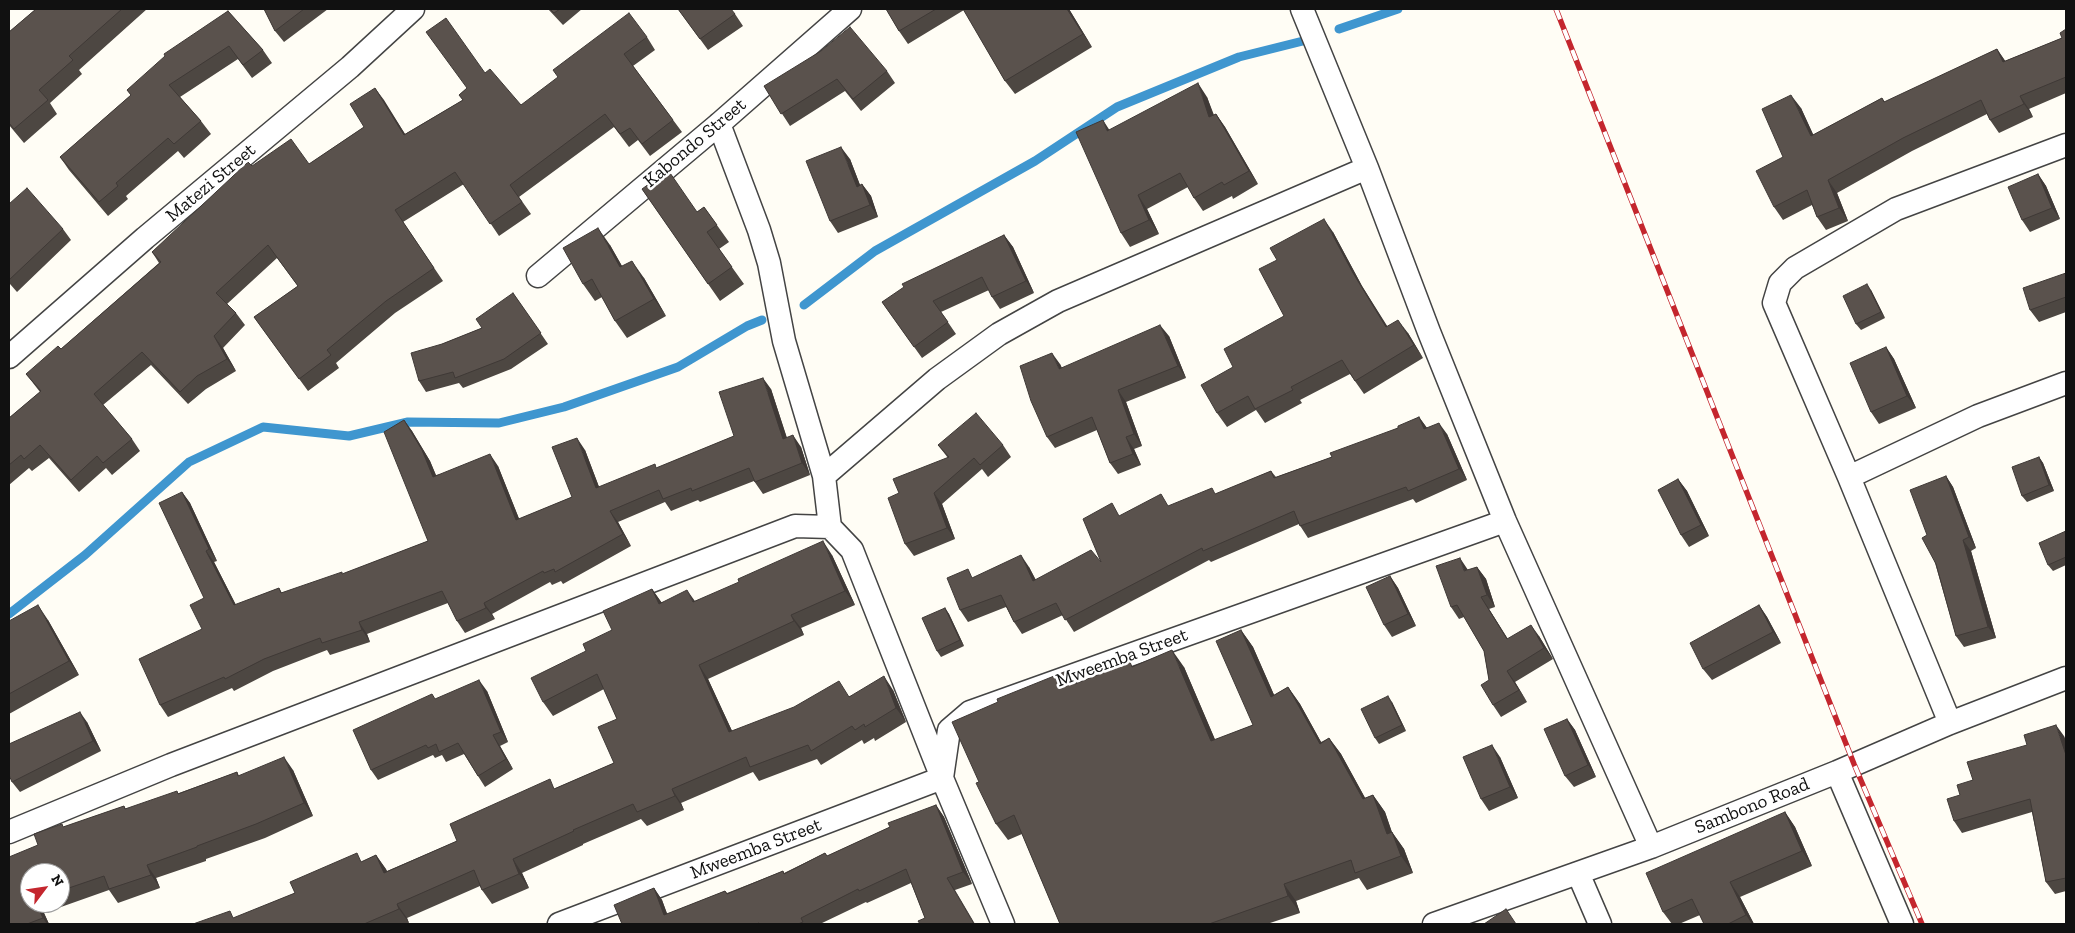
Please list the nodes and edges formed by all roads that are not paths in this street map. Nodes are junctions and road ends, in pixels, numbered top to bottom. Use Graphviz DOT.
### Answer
graph roads {
  1 [pos="413,9"];
  2 [pos="850,9"];
  3 [pos="1302,9"];
  4 [pos="719,124"];
  5 [pos="2066,145"];
  6 [pos="1366,168"];
  7 [pos="538,276"];
  8 [pos="9,357"];
  9 [pos="2066,383"];
  10 [pos="824,476"];
  11 [pos="1849,477"];
  12 [pos="1504,521"];
  13 [pos="830,528"];
  14 [pos="2066,678"];
  15 [pos="1950,723"];
  16 [pos="1836,772"];
  17 [pos="942,778"];
  18 [pos="9,832"];
  19 [pos="1651,847"];
  20 [pos="1578,873"];
  21 [pos="558,924"];
  22 [pos="1003,924"];
  23 [pos="1434,924"];
  24 [pos="1600,924"];
  25 [pos="1902,924"];
  1 -- 8 [label="street, Matezi Street"];
  2 -- 4 [label="street, Kabondo Street"];
  3 -- 6 [label="street"];
  4 -- 7 [label="street, Kabondo Street"];
  4 -- 10 [label="street"];
  5 -- 11 [label="street"];
  6 -- 10 [label="street"];
  6 -- 12 [label="street"];
  9 -- 11 [label="street"];
  10 -- 13 [label="street"];
  11 -- 15 [label="street"];
  12 -- 17 [label="street, Mweemba Street"];
  12 -- 19 [label="street"];
  13 -- 17 [label="street"];
  13 -- 18 [label="street"];
  14 -- 15 [label="street, Sambono Road"];
  15 -- 16 [label="street, Sambono Road"];
  16 -- 19 [label="street, Sambono Road"];
  16 -- 25 [label="street"];
  17 -- 21 [label="street, Mweemba Street"];
  17 -- 22 [label="street"];
  19 -- 20 [label="street, Sambono Road"];
  20 -- 23 [label="street, Sambono Road"];
  20 -- 24 [label="street"];
}
